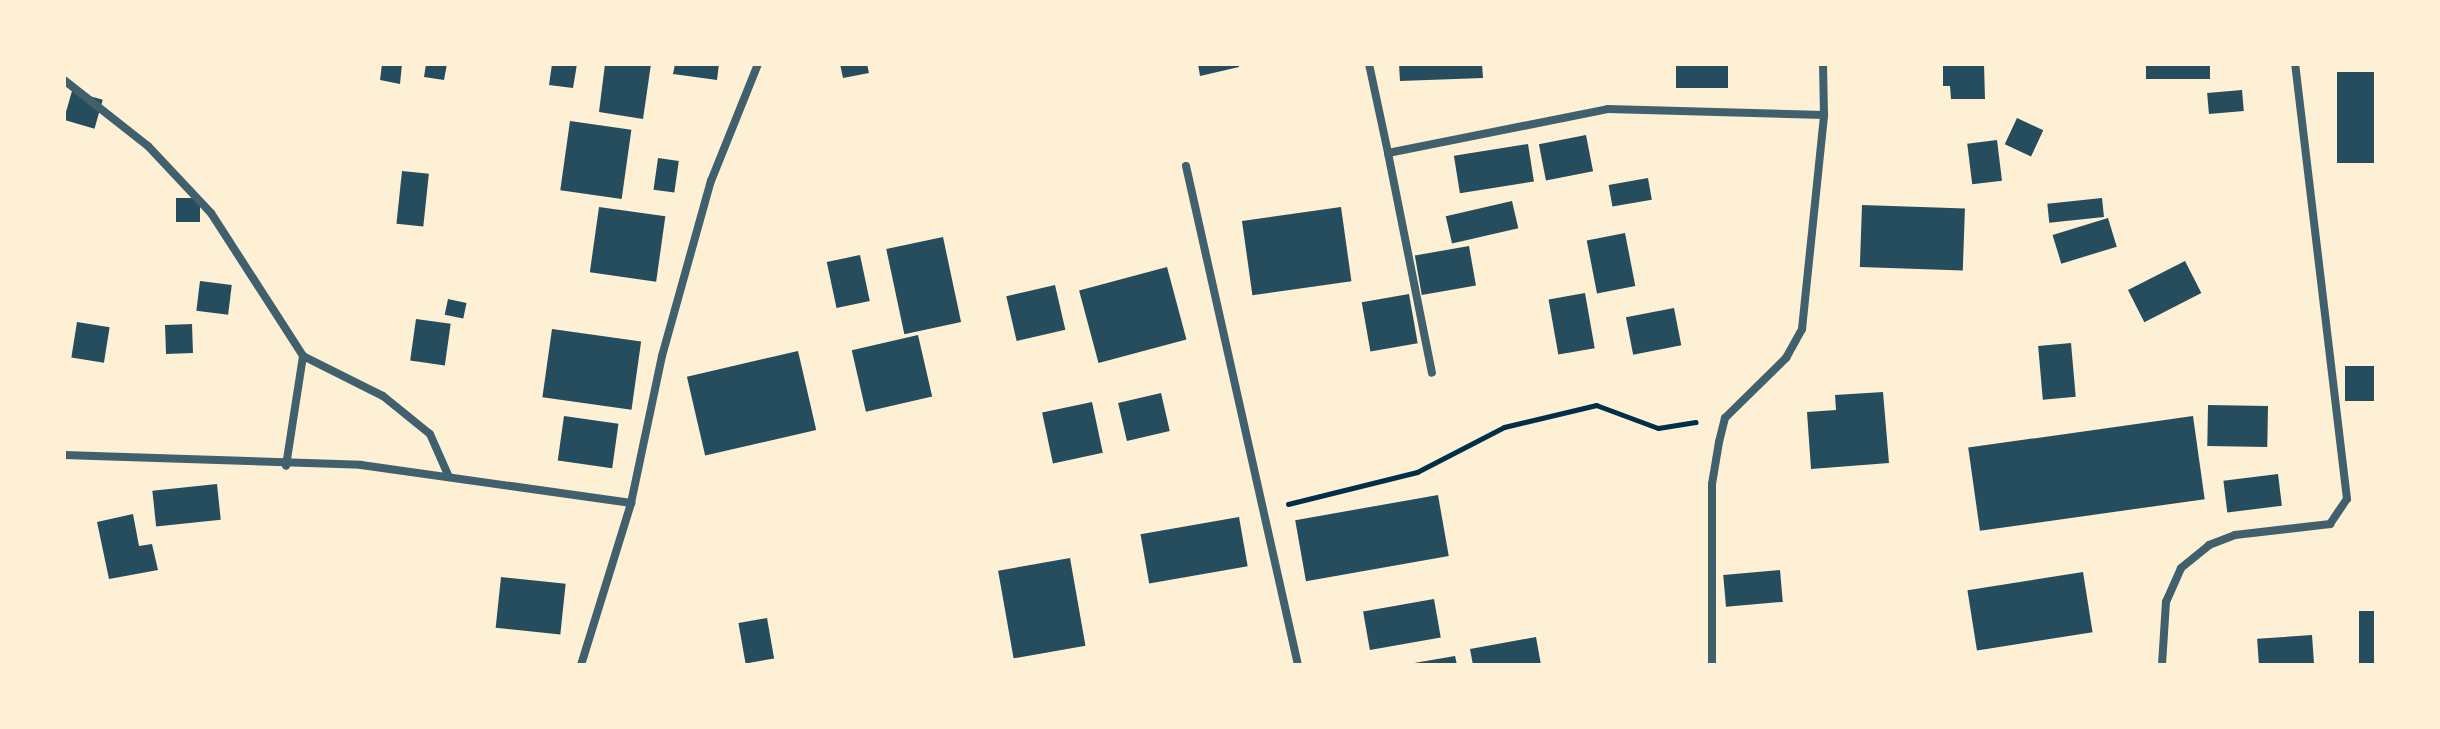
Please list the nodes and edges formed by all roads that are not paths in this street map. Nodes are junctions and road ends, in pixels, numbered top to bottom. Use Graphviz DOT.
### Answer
graph roads {
  1 [pos="758,64"];
  2 [pos="1369,64"];
  3 [pos="1823,64"];
  4 [pos="2295,64"];
  5 [pos="64,80"];
  6 [pos="1824,115"];
  7 [pos="1388,153"];
  8 [pos="1186,166"];
  9 [pos="303,356"];
  10 [pos="1432,373"];
  11 [pos="64,455"];
  12 [pos="286,466"];
  13 [pos="449,477"];
  14 [pos="631,503"];
  15 [pos="581,665"];
  16 [pos="1298,665"];
  17 [pos="1712,665"];
  18 [pos="2162,665"];
  1 -- 14 [label="street"];
  2 -- 7 [label="street"];
  3 -- 6 [label="street"];
  4 -- 18 [label="street"];
  5 -- 9 [label="street"];
  6 -- 7 [label="street"];
  6 -- 17 [label="street"];
  7 -- 10 [label="street"];
  8 -- 16 [label="street"];
  9 -- 12 [label="street"];
  9 -- 13 [label="street"];
  11 -- 12 [label="street"];
  12 -- 13 [label="street"];
  13 -- 14 [label="street"];
  14 -- 15 [label="street"];
}
